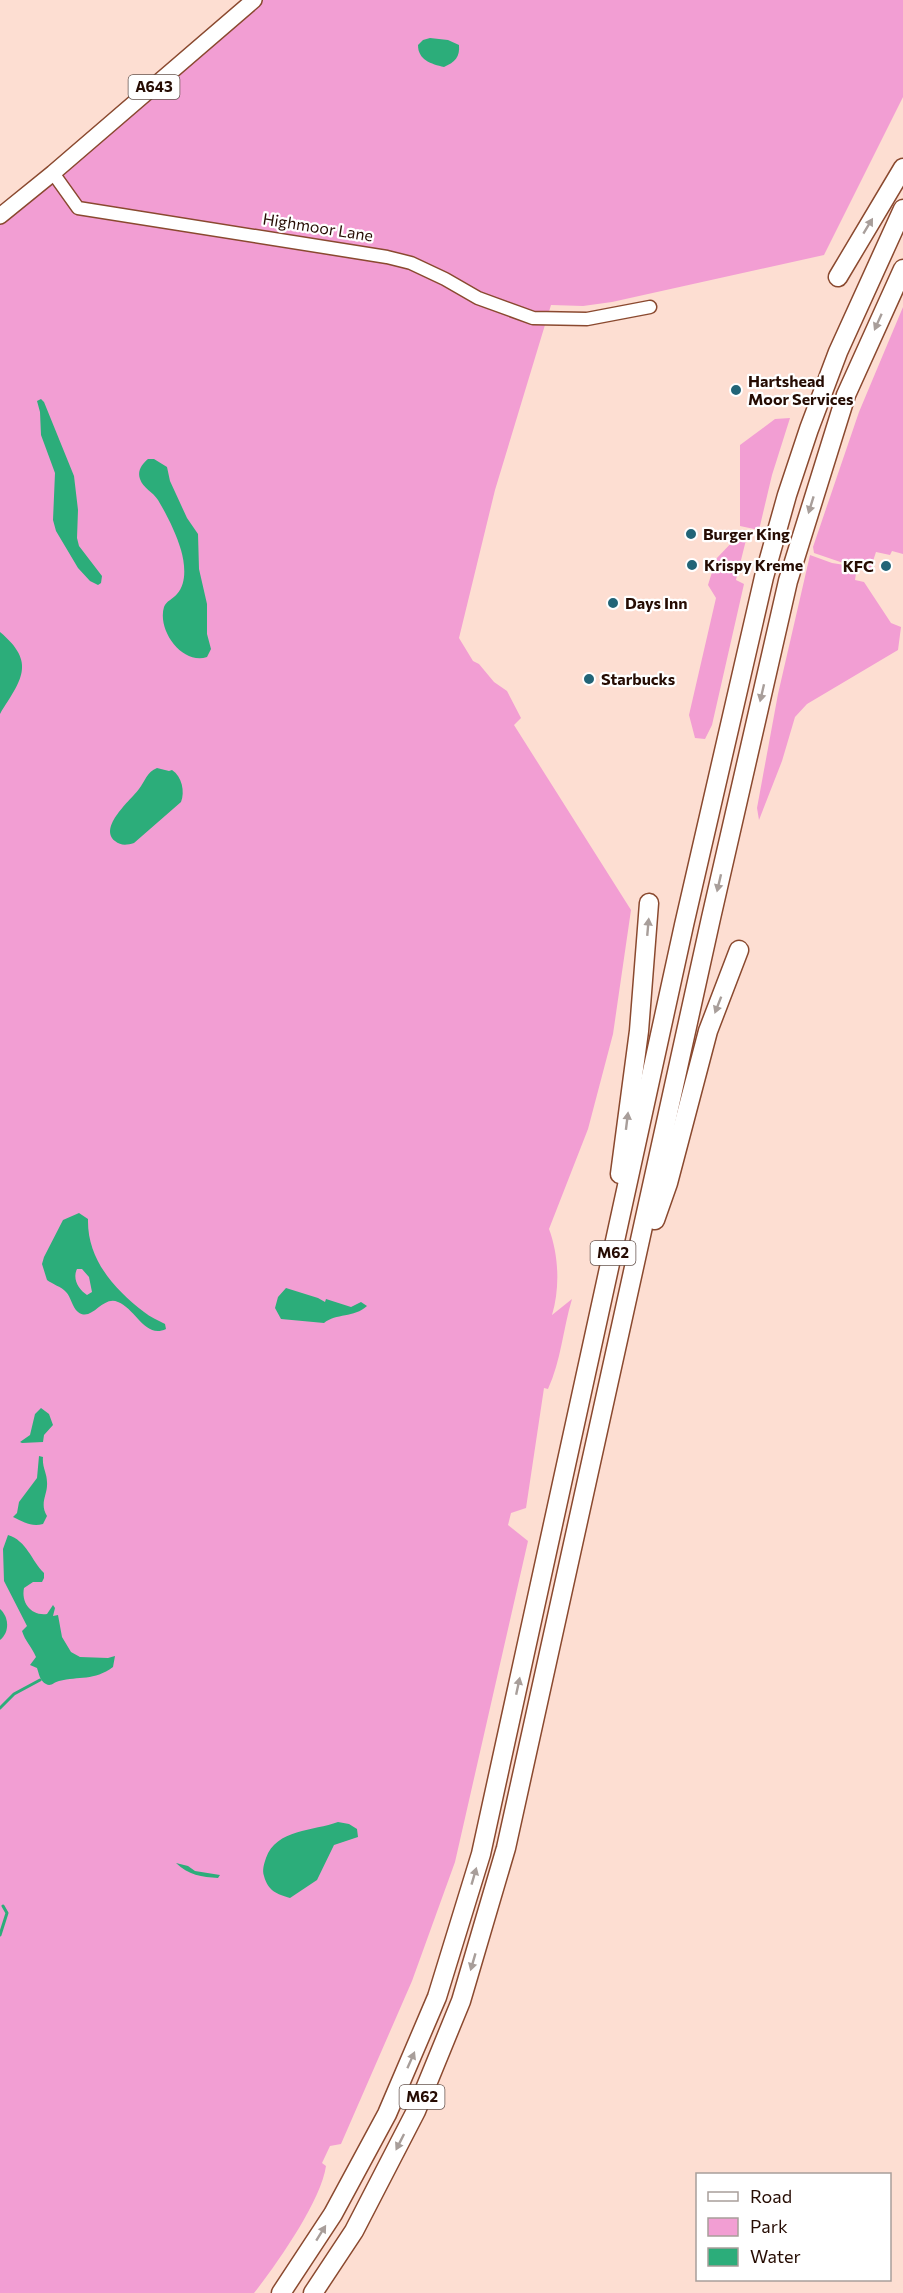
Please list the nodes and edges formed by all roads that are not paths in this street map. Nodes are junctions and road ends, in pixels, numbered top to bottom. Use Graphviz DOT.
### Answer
graph roads {
  1 [pos="254,0"];
  2 [pos="903,168"];
  3 [pos="53,173"];
  4 [pos="903,209"];
  5 [pos="0,216"];
  6 [pos="903,269"];
  7 [pos="838,277"];
  8 [pos="650,307"];
  9 [pos="649,903"];
  10 [pos="740,950"];
  11 [pos="607,1283"];
  12 [pos="628,1300"];
  13 [pos="281,2293"];
  14 [pos="313,2293"];
  1 -- 3 [label="main road, A643"];
  7 -- 2 [label="highway, one-way"];
  3 -- 5 [label="main road, A643"];
  3 -- 8 [label="street, Highmoor Lane"];
  4 -- 11 [label="highway, M62"];
  6 -- 12 [label="highway, M62, one-way"];
  11 -- 9 [label="highway, one-way"];
  10 -- 12 [label="highway, one-way"];
  13 -- 11 [label="highway, M62, one-way"];
  12 -- 14 [label="highway, M62, one-way"];
}
